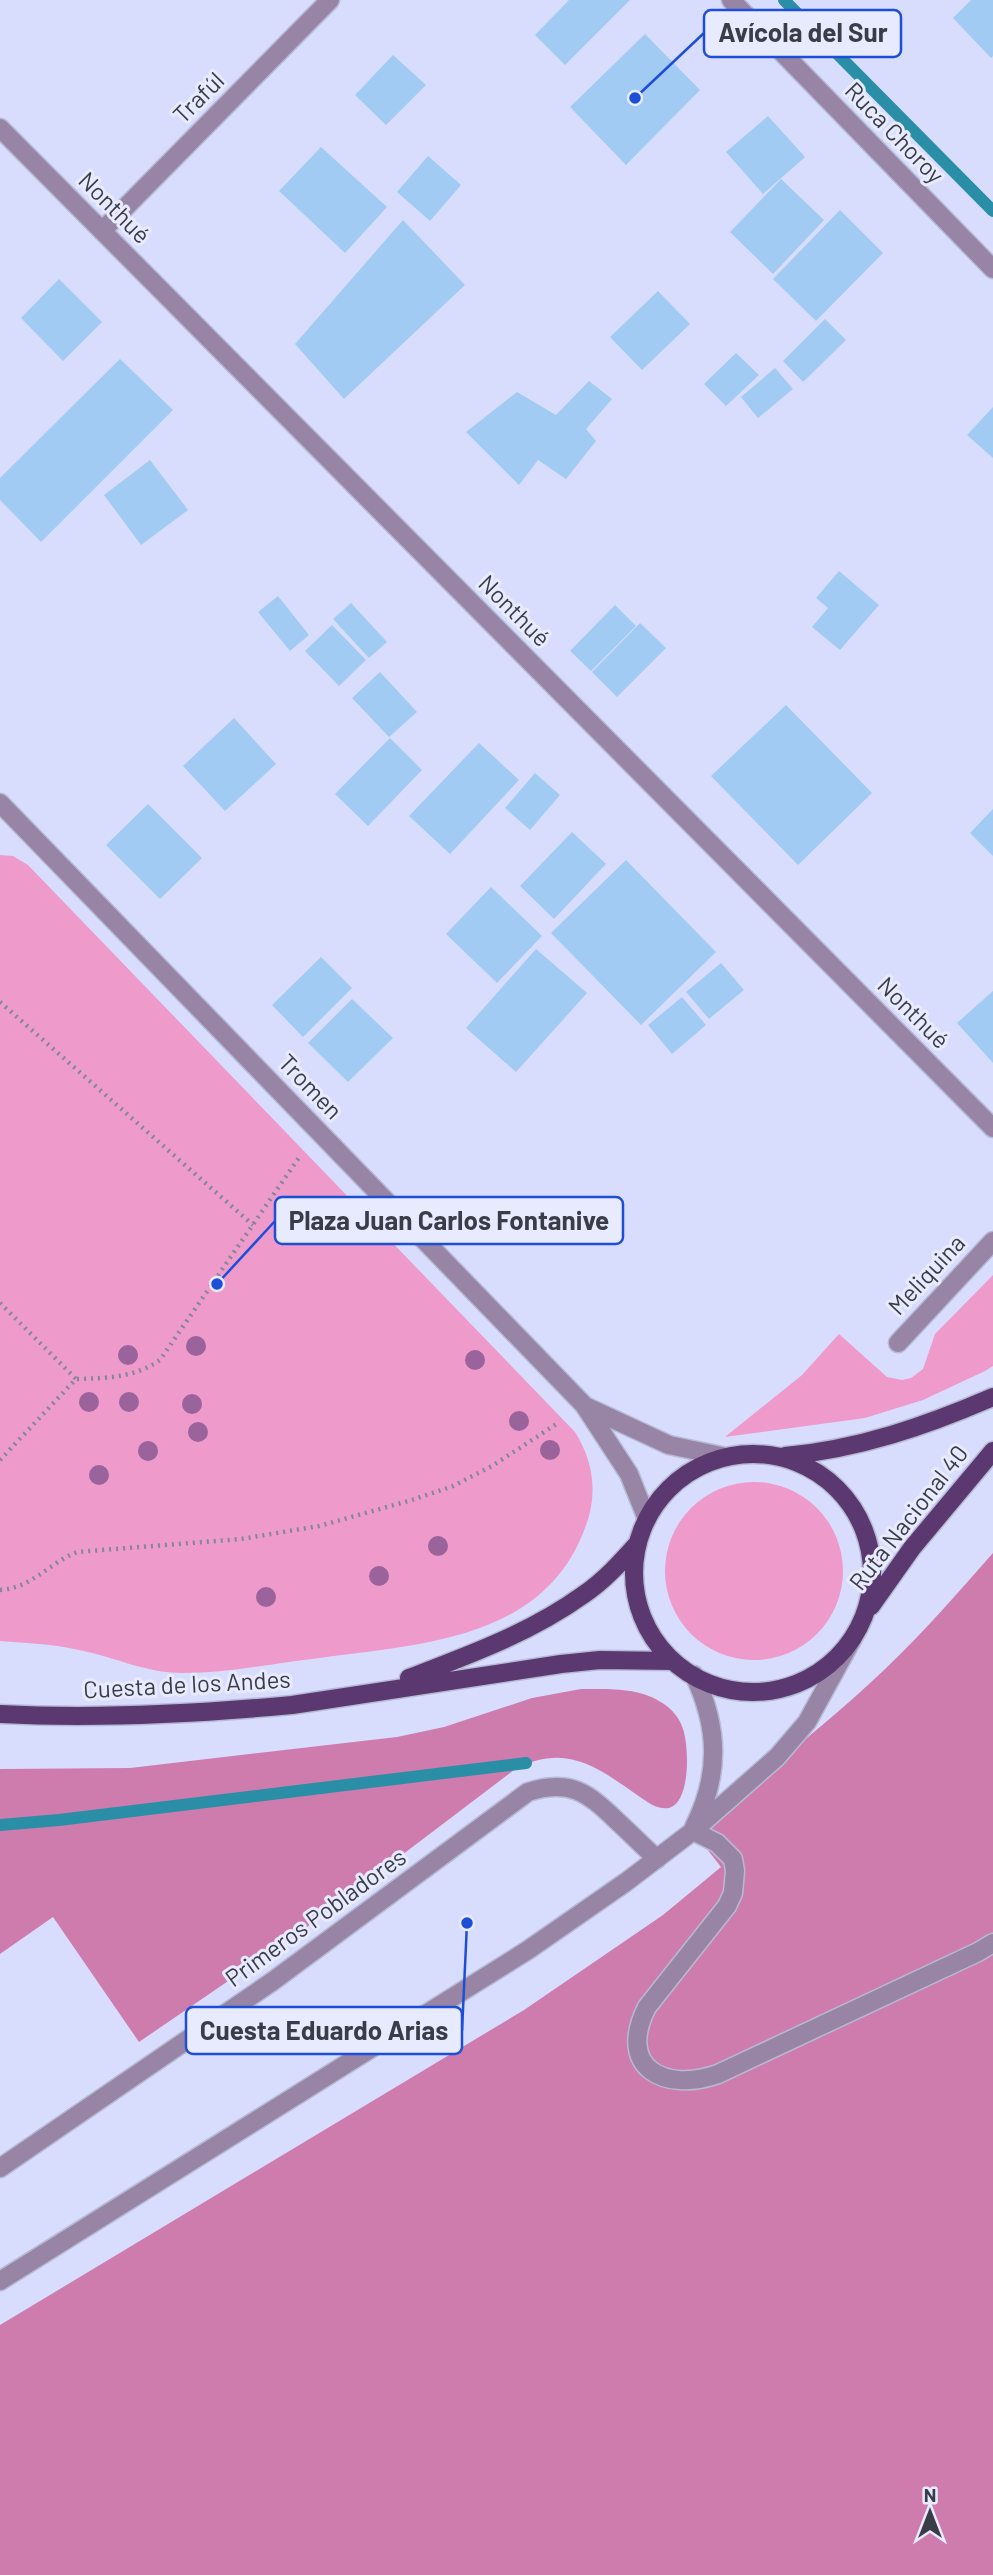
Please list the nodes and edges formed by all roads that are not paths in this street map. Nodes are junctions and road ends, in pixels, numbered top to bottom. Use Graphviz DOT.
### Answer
graph roads {
  1 [pos="330,0"];
  2 [pos="731,0"];
  3 [pos="0,128"];
  4 [pos="102,231"];
  5 [pos="993,270"];
  6 [pos="2,809"];
  7 [pos="993,1128"];
  8 [pos="993,1241"];
  9 [pos="898,1343"];
  10 [pos="993,1397"];
  11 [pos="584,1405"];
  12 [pos="993,1451"];
  13 [pos="778,1456"];
  14 [pos="726,1457"];
  15 [pos="647,1519"];
  16 [pos="638,1544"];
  17 [pos="865,1615"];
  18 [pos="853,1638"];
  19 [pos="673,1661"];
  20 [pos="694,1675"];
  21 [pos="376,1691"];
  22 [pos="0,1713"];
  23 [pos="693,1830"];
  24 [pos="657,1859"];
  25 [pos="993,1943"];
  26 [pos="0,2168"];
  27 [pos="0,2281"];
  1 -- 4 [label="street, Trafúl"];
  2 -- 5 [label="street, Ruca Choroy"];
  3 -- 4 [label="street, Nonthué"];
  4 -- 7 [label="street, Nonthué"];
  6 -- 11 [label="street, Tromen"];
  8 -- 9 [label="street, Meliquina"];
  10 -- 13 [label="main road, Ruta Nacional 40"];
  11 -- 14 [label="street, Tromen"];
  11 -- 15 [label="street, Tromen"];
  12 -- 17 [label="main road, Ruta Nacional 40"];
  13 -- 14 [label="main road"];
  13 -- 17 [label="main road"];
  14 -- 15 [label="main road"];
  15 -- 16 [label="main road"];
  16 -- 19 [label="main road"];
  16 -- 21 [label="main road, Cuesta de los Andes"];
  17 -- 18 [label="main road"];
  18 -- 20 [label="main road"];
  18 -- 23 [label="street"];
  19 -- 20 [label="main road"];
  19 -- 21 [label="main road, Cuesta de los Andes"];
  20 -- 23 [label="street"];
  21 -- 22 [label="main road, Cuesta de los Andes"];
  23 -- 24 [label="street"];
  23 -- 25 [label="street"];
  24 -- 26 [label="street, Primeros Pobladores"];
  24 -- 27 [label="street"];
}
